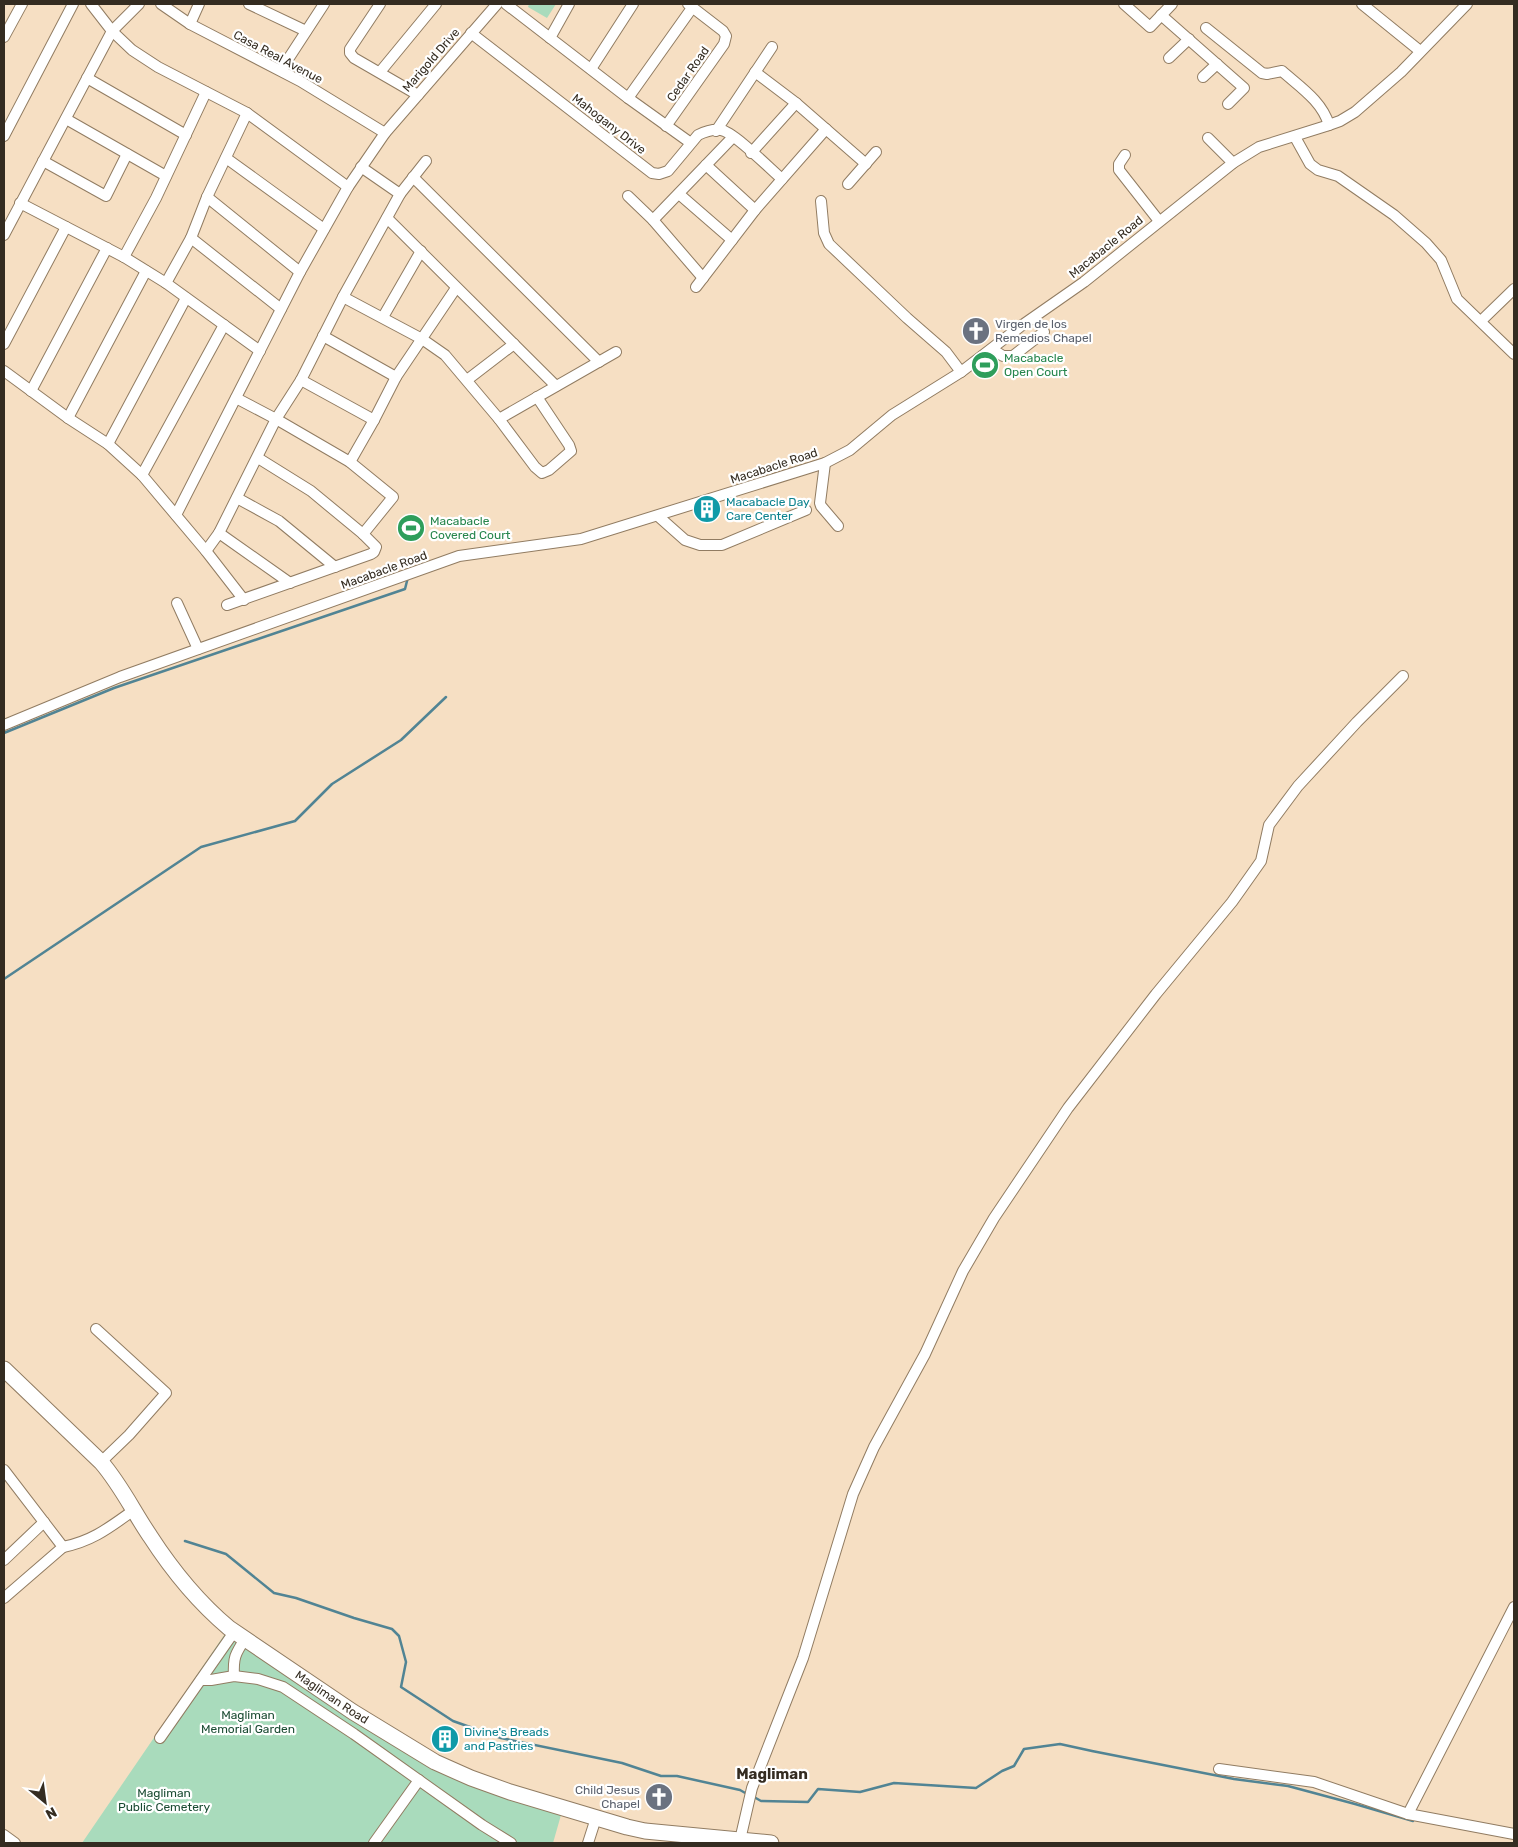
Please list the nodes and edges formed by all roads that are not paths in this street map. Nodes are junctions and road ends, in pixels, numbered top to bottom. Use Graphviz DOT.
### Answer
graph roads {
  1 [pos="22,4"];
  2 [pos="73,4"];
  3 [pos="91,4"];
  4 [pos="139,4"];
  5 [pos="160,4"];
  6 [pos="199,4"];
  7 [pos="249,4"];
  8 [pos="324,4"];
  9 [pos="380,4"];
  10 [pos="436,4"];
  11 [pos="497,4"];
  12 [pos="506,4"];
  13 [pos="569,4"];
  14 [pos="633,4"];
  15 [pos="1124,4"];
  16 [pos="1172,4"];
  17 [pos="1362,4"];
  18 [pos="1467,4"];
  19 [pos="690,6"];
  20 [pos="1162,14"];
  21 [pos="190,24"];
  22 [pos="1206,28"];
  23 [pos="112,31"];
  24 [pos="306,31"];
  25 [pos="471,33"];
  26 [pos="4,37"];
  27 [pos="550,38"];
  28 [pos="1190,40"];
  29 [pos="772,47"];
  30 [pos="1420,51"];
  31 [pos="1169,58"];
  32 [pos="1217,64"];
  33 [pos="591,69"];
  34 [pos="281,70"];
  35 [pos="380,72"];
  36 [pos="755,72"];
  37 [pos="1203,77"];
  38 [pos="87,78"];
  39 [pos="206,92"];
  40 [pos="418,95"];
  41 [pos="628,98"];
  42 [pos="796,103"];
  43 [pos="1228,104"];
  44 [pos="247,113"];
  45 [pos="66,119"];
  46 [pos="1329,125"];
  47 [pos="666,126"];
  48 [pos="716,130"];
  49 [pos="826,130"];
  50 [pos="385,133"];
  51 [pos="186,135"];
  52 [pos="4,136"];
  53 [pos="733,137"];
  54 [pos="1295,137"];
  55 [pos="1208,138"];
  56 [pos="688,141"];
  57 [pos="876,152"];
  58 [pos="751,153"];
  59 [pos="127,154"];
  60 [pos="1125,156"];
  61 [pos="226,158"];
  62 [pos="43,161"];
  63 [pos="426,161"];
  64 [pos="1233,163"];
  65 [pos="866,164"];
  66 [pos="706,165"];
  67 [pos="361,167"];
  68 [pos="166,176"];
  69 [pos="413,177"];
  70 [pos="782,180"];
  71 [pos="848,184"];
  72 [pos="348,187"];
  73 [pos="400,194"];
  74 [pos="679,194"];
  75 [pos="628,196"];
  76 [pos="207,197"];
  77 [pos="821,200"];
  78 [pos="20,203"];
  79 [pos="755,210"];
  80 [pos="387,218"];
  81 [pos="653,220"];
  82 [pos="1159,221"];
  83 [pos="66,226"];
  84 [pos="324,229"];
  85 [pos="4,235"];
  86 [pos="191,238"];
  87 [pos="732,240"];
  88 [pos="107,248"];
  89 [pos="421,251"];
  90 [pos="124,257"];
  91 [pos="146,271"];
  92 [pos="300,272"];
  93 [pos="703,278"];
  94 [pos="166,283"];
  95 [pos="696,287"];
  96 [pos="456,288"];
  97 [pos="1514,289"];
  98 [pos="343,297"];
  99 [pos="186,298"];
  100 [pos="281,309"];
  101 [pos="383,316"];
  102 [pos="1481,321"];
  103 [pos="224,325"];
  104 [pos="1044,332"];
  105 [pos="323,336"];
  106 [pos="422,339"];
  107 [pos="4,344"];
  108 [pos="514,344"];
  109 [pos="992,349"];
  110 [pos="260,351"];
  111 [pos="616,352"];
  112 [pos="1514,354"];
  113 [pos="598,362"];
  114 [pos="4,370"];
  115 [pos="961,372"];
  116 [pos="396,377"];
  117 [pos="301,380"];
  118 [pos="467,380"];
  119 [pos="556,386"];
  120 [pos="31,391"];
  121 [pos="538,397"];
  122 [pos="236,398"];
  123 [pos="68,418"];
  124 [pos="276,419"];
  125 [pos="499,419"];
  126 [pos="374,420"];
  127 [pos="108,444"];
  128 [pos="258,458"];
  129 [pos="350,462"];
  130 [pos="825,463"];
  131 [pos="142,475"];
  132 [pos="237,498"];
  133 [pos="806,510"];
  134 [pos="176,515"];
  135 [pos="658,516"];
  136 [pos="838,526"];
  137 [pos="219,533"];
  138 [pos="363,534"];
  139 [pos="206,551"];
  140 [pos="335,567"];
  141 [pos="290,583"];
  142 [pos="244,600"];
  143 [pos="177,603"];
  144 [pos="227,605"];
  145 [pos="198,649"];
  146 [pos="1403,676"];
  147 [pos="4,725"];
  148 [pos="96,1329"];
  149 [pos="5,1372"];
  150 [pos="101,1462"];
  151 [pos="4,1471"];
  152 [pos="134,1510"];
  153 [pos="44,1522"];
  154 [pos="64,1547"];
  155 [pos="4,1560"];
  156 [pos="4,1598"];
  157 [pos="1514,1607"];
  158 [pos="240,1635"];
  159 [pos="234,1676"];
  160 [pos="201,1680"];
  161 [pos="160,1738"];
  162 [pos="1219,1769"];
  163 [pos="419,1780"];
  164 [pos="1408,1814"];
  165 [pos="596,1818"];
  166 [pos="1513,1831"];
  167 [pos="4,1835"];
  168 [pos="736,1841"];
  169 [pos="15,1843"];
  170 [pos="374,1843"];
  171 [pos="511,1843"];
  172 [pos="588,1843"];
  173 [pos="771,1843"];
  1 -- 26 [label="street"];
  2 -- 52 [label="street"];
  3 -- 23 [label="street"];
  4 -- 23 [label="street"];
  5 -- 21 [label="street, Casa Real Avenue"];
  6 -- 21 [label="street"];
  7 -- 24 [label="street"];
  8 -- 24 [label="street"];
  9 -- 35 [label="street"];
  10 -- 35 [label="street"];
  11 -- 25 [label="street, Marigold Drive"];
  12 -- 27 [label="street"];
  13 -- 27 [label="street"];
  14 -- 33 [label="street"];
  15 -- 20 [label="street"];
  16 -- 20 [label="street"];
  17 -- 30 [label="street"];
  18 -- 30 [label="street, Macabacle Road"];
  19 -- 41 [label="street"];
  19 -- 47 [label="street, Cedar Road"];
  20 -- 28 [label="street"];
  21 -- 34 [label="street, Casa Real Avenue"];
  22 -- 46 [label="street"];
  23 -- 38 [label="street"];
  23 -- 39 [label="street"];
  24 -- 34 [label="street"];
  25 -- 40 [label="street, Marigold Drive"];
  25 -- 48 [label="street, Mahogany Drive"];
  27 -- 33 [label="street"];
  28 -- 31 [label="street"];
  28 -- 32 [label="street"];
  29 -- 36 [label="street"];
  30 -- 46 [label="street, Macabacle Road"];
  32 -- 37 [label="street"];
  32 -- 43 [label="street"];
  33 -- 41 [label="street"];
  34 -- 50 [label="street, Casa Real Avenue"];
  35 -- 40 [label="street"];
  36 -- 42 [label="street"];
  36 -- 48 [label="street"];
  38 -- 45 [label="street"];
  38 -- 51 [label="street"];
  39 -- 44 [label="street"];
  39 -- 51 [label="street"];
  40 -- 50 [label="street, Marigold Drive"];
  41 -- 47 [label="street"];
  42 -- 49 [label="street"];
  42 -- 58 [label="street"];
  44 -- 61 [label="street"];
  44 -- 72 [label="street"];
  45 -- 59 [label="street"];
  45 -- 62 [label="street"];
  46 -- 54 [label="street, Macabacle Road"];
  47 -- 56 [label="street"];
  48 -- 53 [label="street"];
  49 -- 65 [label="street"];
  49 -- 70 [label="street"];
  50 -- 67 [label="street, Marigold Drive"];
  51 -- 68 [label="street"];
  53 -- 58 [label="street"];
  53 -- 66 [label="street"];
  54 -- 64 [label="street, Macabacle Road"];
  54 -- 102 [label="street"];
  55 -- 64 [label="street"];
  57 -- 65 [label="street"];
  58 -- 70 [label="street"];
  59 -- 62 [label="street"];
  59 -- 68 [label="street"];
  60 -- 82 [label="street"];
  61 -- 76 [label="street"];
  61 -- 84 [label="street"];
  62 -- 78 [label="street"];
  63 -- 69 [label="street"];
  64 -- 82 [label="street, Macabacle Road"];
  65 -- 71 [label="street"];
  66 -- 74 [label="street"];
  66 -- 79 [label="street"];
  67 -- 72 [label="street, Marigold Drive"];
  67 -- 73 [label="street"];
  68 -- 90 [label="street"];
  69 -- 73 [label="street"];
  69 -- 113 [label="street"];
  70 -- 79 [label="street"];
  72 -- 84 [label="street, Marigold Drive"];
  73 -- 80 [label="street"];
  74 -- 81 [label="street"];
  74 -- 87 [label="street"];
  75 -- 81 [label="street"];
  76 -- 86 [label="street"];
  76 -- 92 [label="street"];
  77 -- 115 [label="street"];
  78 -- 83 [label="street"];
  78 -- 85 [label="street"];
  79 -- 87 [label="street"];
  80 -- 89 [label="street"];
  80 -- 98 [label="street"];
  81 -- 93 [label="street"];
  82 -- 109 [label="street, Macabacle Road"];
  83 -- 88 [label="street"];
  83 -- 107 [label="street"];
  84 -- 92 [label="street, Marigold Drive"];
  86 -- 94 [label="street"];
  86 -- 100 [label="street"];
  87 -- 93 [label="street"];
  88 -- 90 [label="street"];
  88 -- 120 [label="street"];
  89 -- 96 [label="street"];
  89 -- 101 [label="street"];
  90 -- 91 [label="street"];
  91 -- 94 [label="street"];
  91 -- 123 [label="street"];
  92 -- 100 [label="street, Marigold Drive"];
  93 -- 95 [label="street"];
  94 -- 99 [label="street"];
  96 -- 106 [label="street"];
  96 -- 108 [label="street"];
  97 -- 102 [label="street"];
  98 -- 101 [label="street"];
  98 -- 105 [label="street"];
  99 -- 103 [label="street"];
  99 -- 127 [label="street"];
  100 -- 110 [label="street, Marigold Drive"];
  101 -- 106 [label="street"];
  102 -- 112 [label="street"];
  103 -- 110 [label="street"];
  103 -- 131 [label="street"];
  104 -- 109 [label="street"];
  105 -- 116 [label="street"];
  105 -- 117 [label="street"];
  106 -- 116 [label="street"];
  106 -- 118 [label="street"];
  108 -- 118 [label="street"];
  108 -- 119 [label="street"];
  109 -- 115 [label="street, Macabacle Road"];
  110 -- 122 [label="street, Marigold Drive"];
  111 -- 113 [label="street"];
  113 -- 119 [label="street"];
  114 -- 120 [label="street"];
  115 -- 130 [label="street, Macabacle Road"];
  116 -- 126 [label="street"];
  117 -- 124 [label="street"];
  117 -- 126 [label="street"];
  118 -- 125 [label="street"];
  119 -- 121 [label="street"];
  120 -- 123 [label="street"];
  121 -- 125 [label="street"];
  121 -- 125 [label="street"];
  122 -- 124 [label="street"];
  122 -- 134 [label="street, Marigold Drive"];
  123 -- 127 [label="street"];
  124 -- 128 [label="street"];
  124 -- 129 [label="street"];
  126 -- 129 [label="street"];
  127 -- 131 [label="street"];
  128 -- 132 [label="street"];
  128 -- 138 [label="street"];
  129 -- 138 [label="street"];
  130 -- 135 [label="street, Macabacle Road"];
  130 -- 136 [label="street"];
  131 -- 134 [label="street"];
  132 -- 137 [label="street"];
  132 -- 140 [label="street"];
  133 -- 135 [label="street"];
  134 -- 139 [label="street"];
  135 -- 145 [label="street, Macabacle Road"];
  137 -- 139 [label="street"];
  137 -- 141 [label="street"];
  138 -- 140 [label="street"];
  139 -- 142 [label="street"];
  140 -- 141 [label="street"];
  141 -- 142 [label="street"];
  142 -- 144 [label="street"];
  143 -- 145 [label="street"];
  145 -- 147 [label="street, Macabacle Road"];
  146 -- 168 [label="street"];
  148 -- 150 [label="street"];
  149 -- 150 [label="street, Magliman Road"];
  150 -- 152 [label="street, Magliman Road"];
  151 -- 153 [label="street"];
  152 -- 154 [label="street"];
  152 -- 158 [label="street, Magliman Road"];
  153 -- 154 [label="street"];
  153 -- 155 [label="street"];
  154 -- 156 [label="street"];
  157 -- 164 [label="street"];
  158 -- 159 [label="street"];
  158 -- 160 [label="street"];
  158 -- 165 [label="street, Magliman Road"];
  159 -- 160 [label="street"];
  159 -- 163 [label="street"];
  160 -- 161 [label="street"];
  162 -- 164 [label="street"];
  163 -- 170 [label="street"];
  163 -- 171 [label="street"];
  164 -- 166 [label="street"];
  165 -- 168 [label="street, Magliman Road"];
  165 -- 172 [label="street"];
  167 -- 169 [label="street"];
  168 -- 173 [label="street, Magliman Road"];
}
